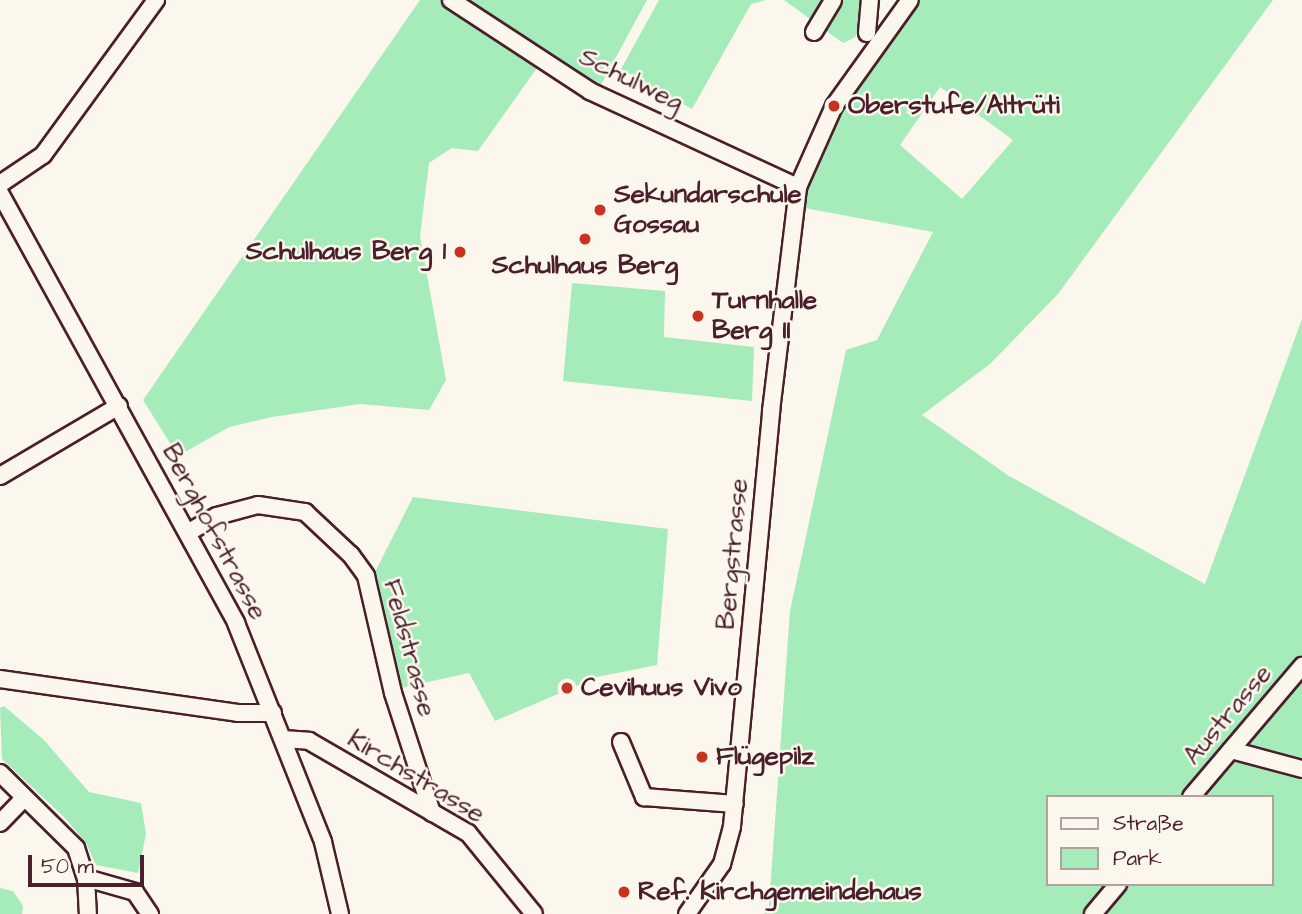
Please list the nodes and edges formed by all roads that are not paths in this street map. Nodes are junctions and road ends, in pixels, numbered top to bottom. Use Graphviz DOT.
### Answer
graph roads {
  1 [pos="156,0"];
  2 [pos="451,0"];
  3 [pos="833,0"];
  4 [pos="870,0"];
  5 [pos="910,0"];
  6 [pos="814,32"];
  7 [pos="867,33"];
  8 [pos="0,184"];
  9 [pos="798,187"];
  10 [pos="0,193"];
  11 [pos="119,406"];
  12 [pos="0,477"];
  13 [pos="189,532"];
  14 [pos="1302,666"];
  15 [pos="0,679"];
  16 [pos="273,713"];
  17 [pos="284,739"];
  18 [pos="621,742"];
  19 [pos="1231,750"];
  20 [pos="1302,769"];
  21 [pos="0,773"];
  22 [pos="1193,795"];
  23 [pos="24,799"];
  24 [pos="735,804"];
  25 [pos="432,813"];
  26 [pos="0,823"];
  27 [pos="86,878"];
  28 [pos="1116,886"];
  29 [pos="88,914"];
  30 [pos="150,914"];
  31 [pos="340,914"];
  32 [pos="534,914"];
  33 [pos="687,914"];
  34 [pos="1093,914"];
  1 -- 8 [label="street"];
  2 -- 9 [label="street, Schulweg"];
  3 -- 6 [label="street"];
  4 -- 7 [label="street"];
  5 -- 9 [label="street, Bergstrasse"];
  9 -- 24 [label="street, Bergstrasse"];
  10 -- 11 [label="street, Berghofstrasse"];
  11 -- 12 [label="street"];
  11 -- 13 [label="street, Berghofstrasse"];
  13 -- 16 [label="street, Berghofstrasse"];
  13 -- 25 [label="street, Feldstrasse"];
  14 -- 19 [label="street, Austrasse"];
  15 -- 16 [label="street"];
  16 -- 17 [label="street, Berghofstrasse"];
  17 -- 25 [label="street, Kirchstrasse"];
  17 -- 31 [label="street, Berghofstrasse"];
  18 -- 24 [label="street"];
  19 -- 20 [label="street"];
  19 -- 22 [label="street, Austrasse"];
  21 -- 23 [label="street"];
  23 -- 26 [label="street"];
  23 -- 27 [label="street"];
  24 -- 33 [label="street, Bergstrasse"];
  25 -- 32 [label="street, Kirchstrasse"];
  27 -- 29 [label="street"];
  27 -- 30 [label="street"];
  28 -- 34 [label="street"];
}
